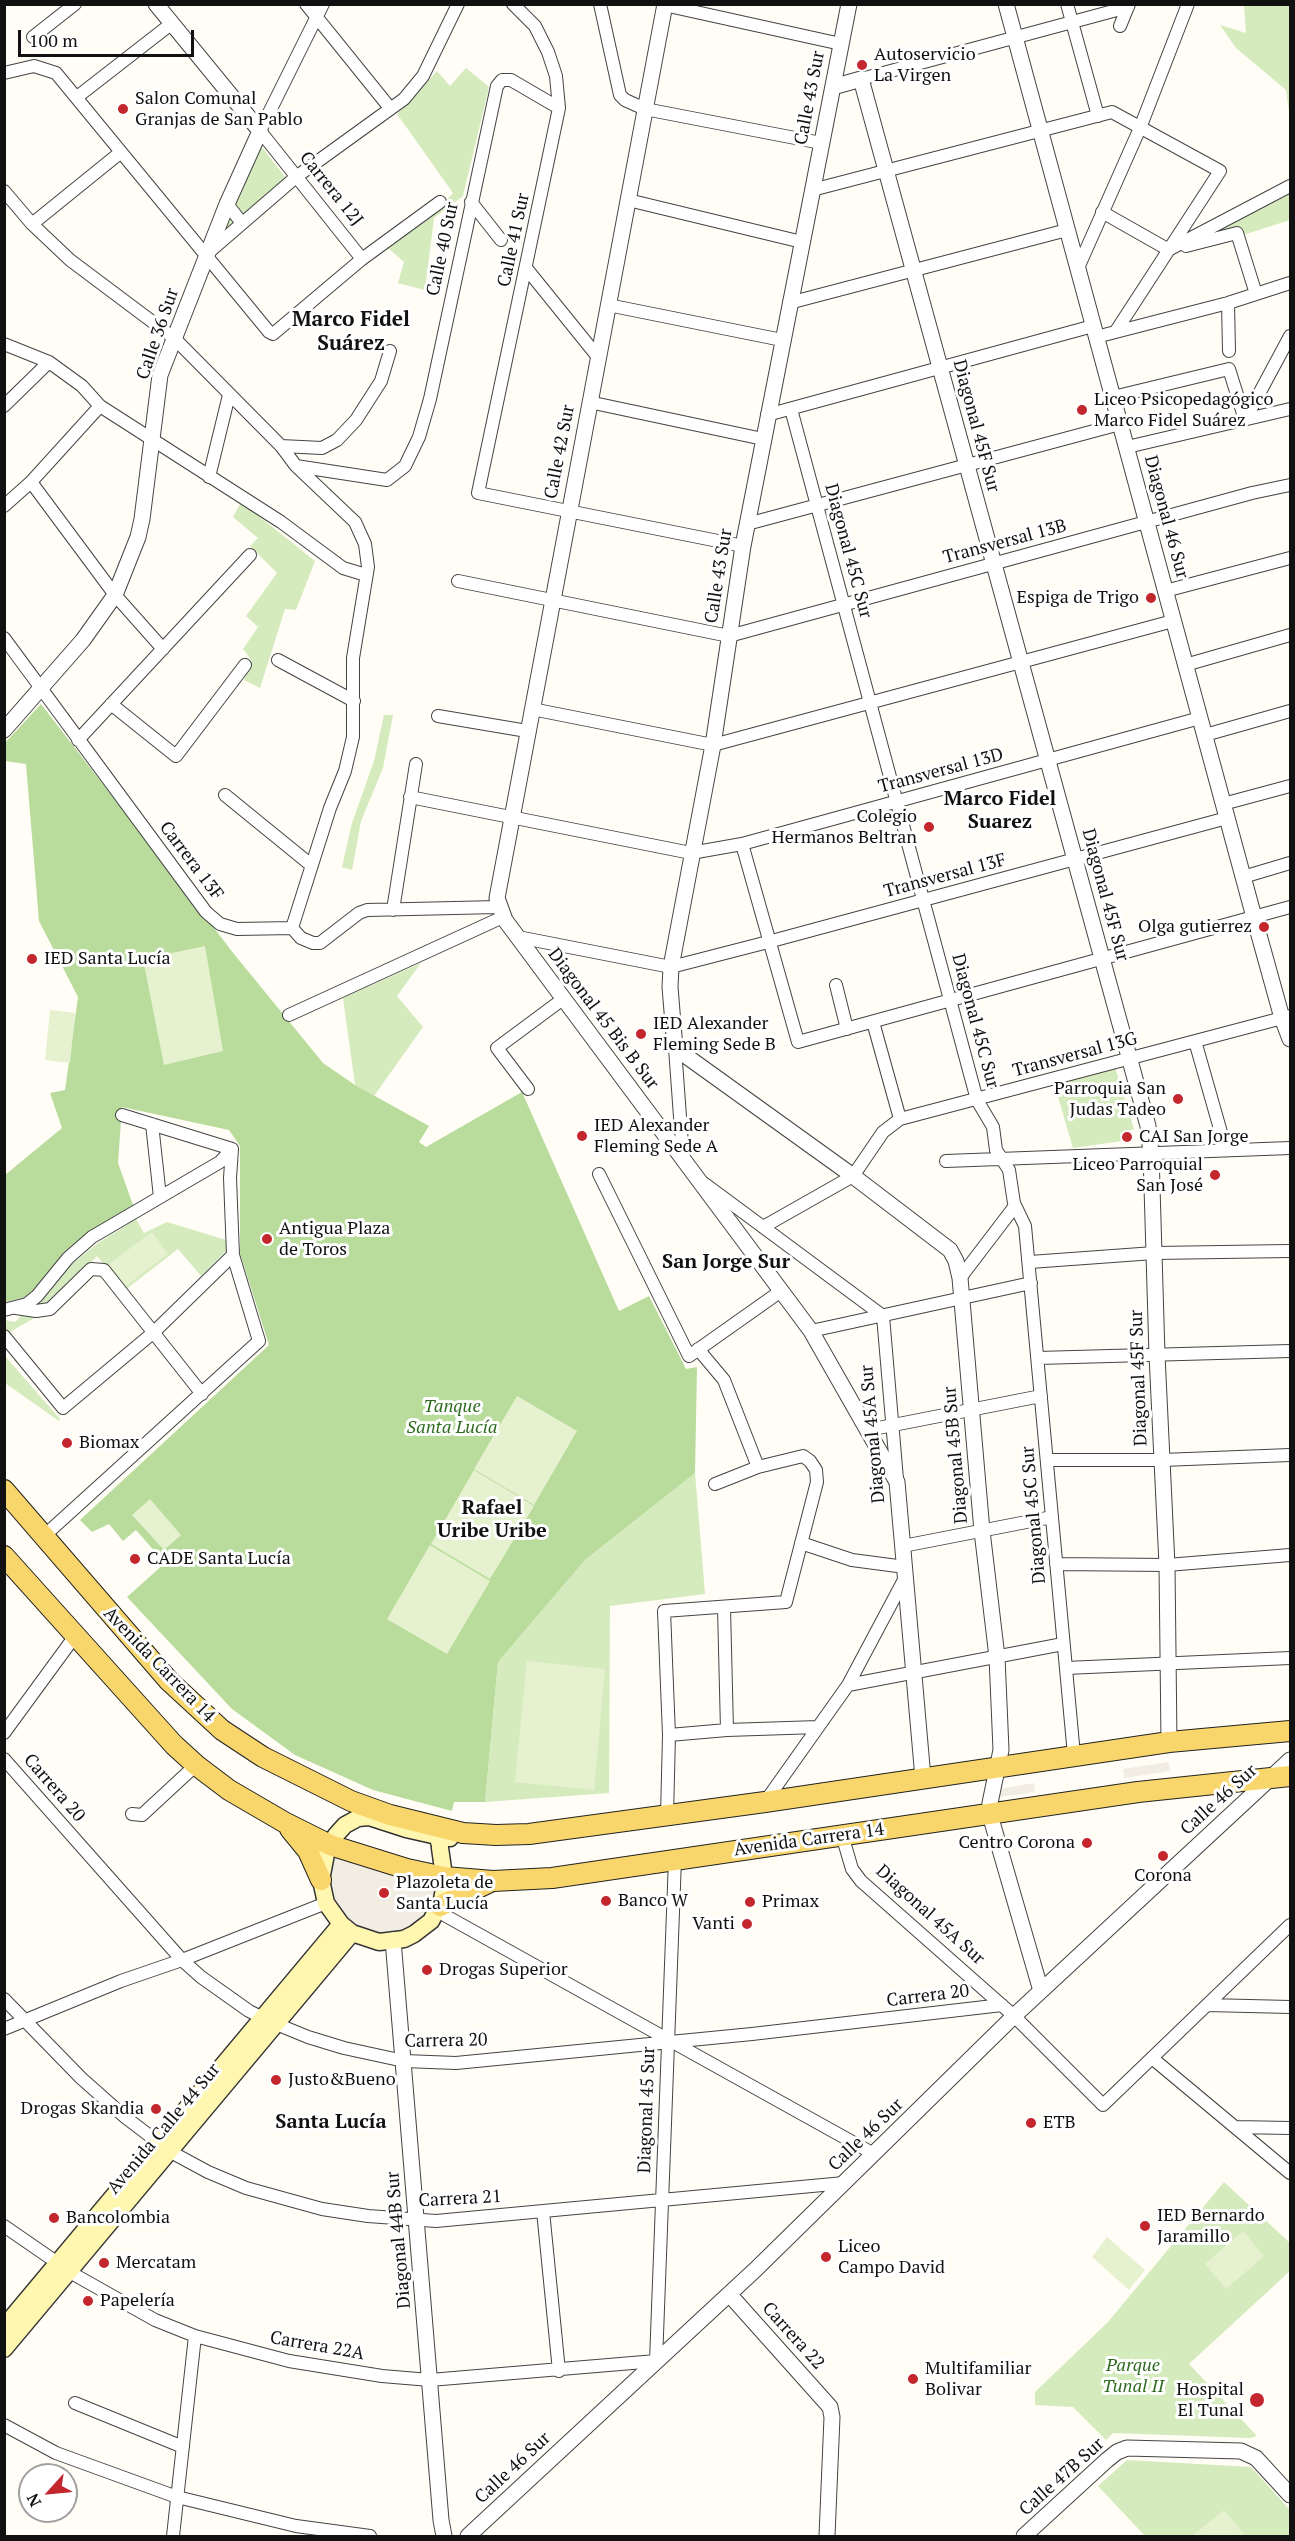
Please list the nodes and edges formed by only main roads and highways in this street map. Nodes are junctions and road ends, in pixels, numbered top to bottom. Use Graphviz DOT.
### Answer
graph roads {
  1 [pos="4,1490"];
  2 [pos="4,1556"];
  3 [pos="1290,1731"];
  4 [pos="1281,1777"];
  5 [pos="284,1822"];
  6 [pos="435,1831"];
  7 [pos="330,1845"];
  8 [pos="444,1877"];
  9 [pos="321,1880"];
  10 [pos="494,1881"];
  11 [pos="439,1909"];
  12 [pos="346,1929"];
  13 [pos="64,2268"];
  14 [pos="4,2327"];
  15 [pos="4,2349"];
  1 -- 6 [label="main road, Avenida Carrera 14"];
  2 -- 5 [label="main road, Avenida Carrera 14"];
  3 -- 6 [label="main road, Avenida Carrera 14"];
  4 -- 10 [label="main road, Avenida Carrera 14"];
  5 -- 7 [label="main road, Avenida Carrera 14"];
  5 -- 9 [label="main road"];
  6 -- 7 [label="main road, Avenida Carrera 14"];
  6 -- 8 [label="main road"];
  7 -- 8 [label="main road, Avenida Carrera 14"];
  7 -- 9 [label="main road"];
  8 -- 10 [label="main road, Avenida Carrera 14"];
  8 -- 11 [label="main road"];
  9 -- 12 [label="main road"];
  10 -- 11 [label="main road"];
  11 -- 12 [label="main road"];
  12 -- 13 [label="main road, Avenida Calle 44 Sur"];
  13 -- 14 [label="main road, Avenida Calle 44 Sur"];
  13 -- 15 [label="main road, Avenida Calle 44 Sur"];
}
